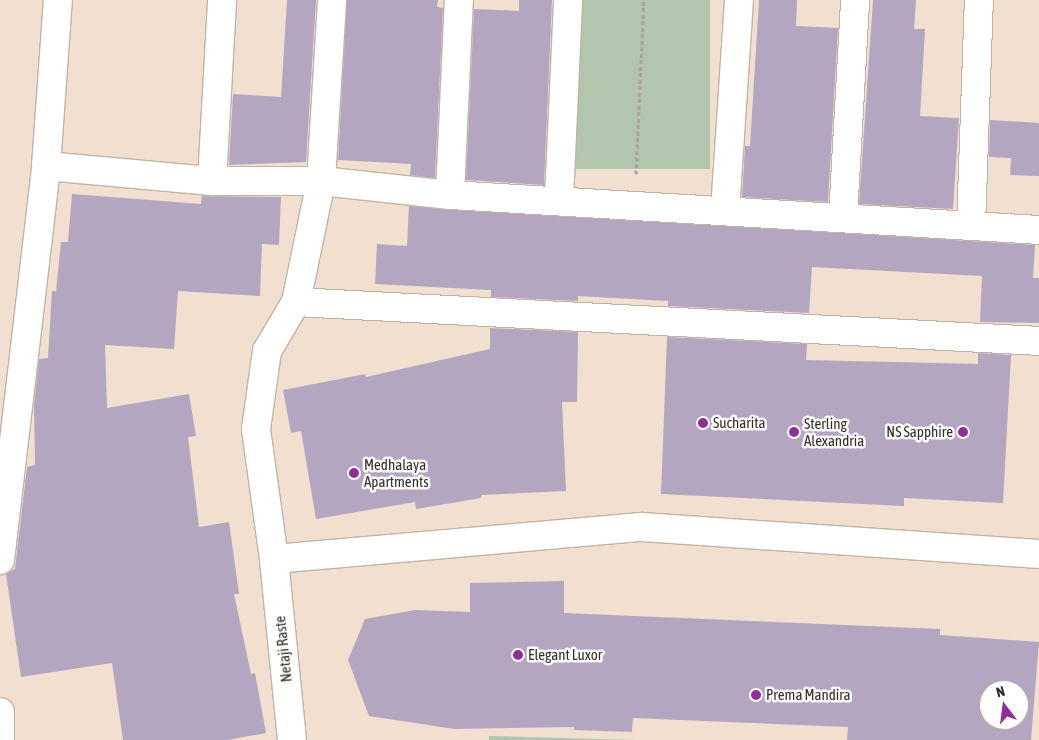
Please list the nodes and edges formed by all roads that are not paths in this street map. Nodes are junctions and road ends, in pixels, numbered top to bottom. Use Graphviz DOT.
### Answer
graph roads {
  1 [pos="58,0"];
  2 [pos="222,0"];
  3 [pos="332,0"];
  4 [pos="459,0"];
  5 [pos="568,0"];
  6 [pos="739,0"];
  7 [pos="855,0"];
  8 [pos="979,0"];
  9 [pos="46,166"];
  10 [pos="212,181"];
  11 [pos="321,181"];
  12 [pos="450,195"];
  13 [pos="559,200"];
  14 [pos="725,211"];
  15 [pos="843,217"];
  16 [pos="971,226"];
  17 [pos="1039,230"];
  18 [pos="296,302"];
  19 [pos="1039,341"];
  20 [pos="1039,554"];
  21 [pos="274,559"];
  22 [pos="0,560"];
  23 [pos="0,712"];
  24 [pos="0,740"];
  25 [pos="292,740"];
  1 -- 9 [label="street"];
  2 -- 10 [label="street"];
  3 -- 11 [label="street, Netaji Raste"];
  4 -- 12 [label="street"];
  5 -- 13 [label="street"];
  6 -- 14 [label="street"];
  7 -- 15 [label="street"];
  8 -- 16 [label="street"];
  9 -- 10 [label="street"];
  9 -- 22 [label="street"];
  10 -- 11 [label="street"];
  11 -- 12 [label="street"];
  11 -- 18 [label="street, Netaji Raste"];
  12 -- 13 [label="street"];
  13 -- 14 [label="street"];
  14 -- 15 [label="street"];
  15 -- 16 [label="street"];
  16 -- 17 [label="street"];
  18 -- 19 [label="street"];
  18 -- 21 [label="street, Netaji Raste"];
  20 -- 21 [label="street"];
  21 -- 25 [label="street, Netaji Raste"];
  23 -- 24 [label="street"];
}
